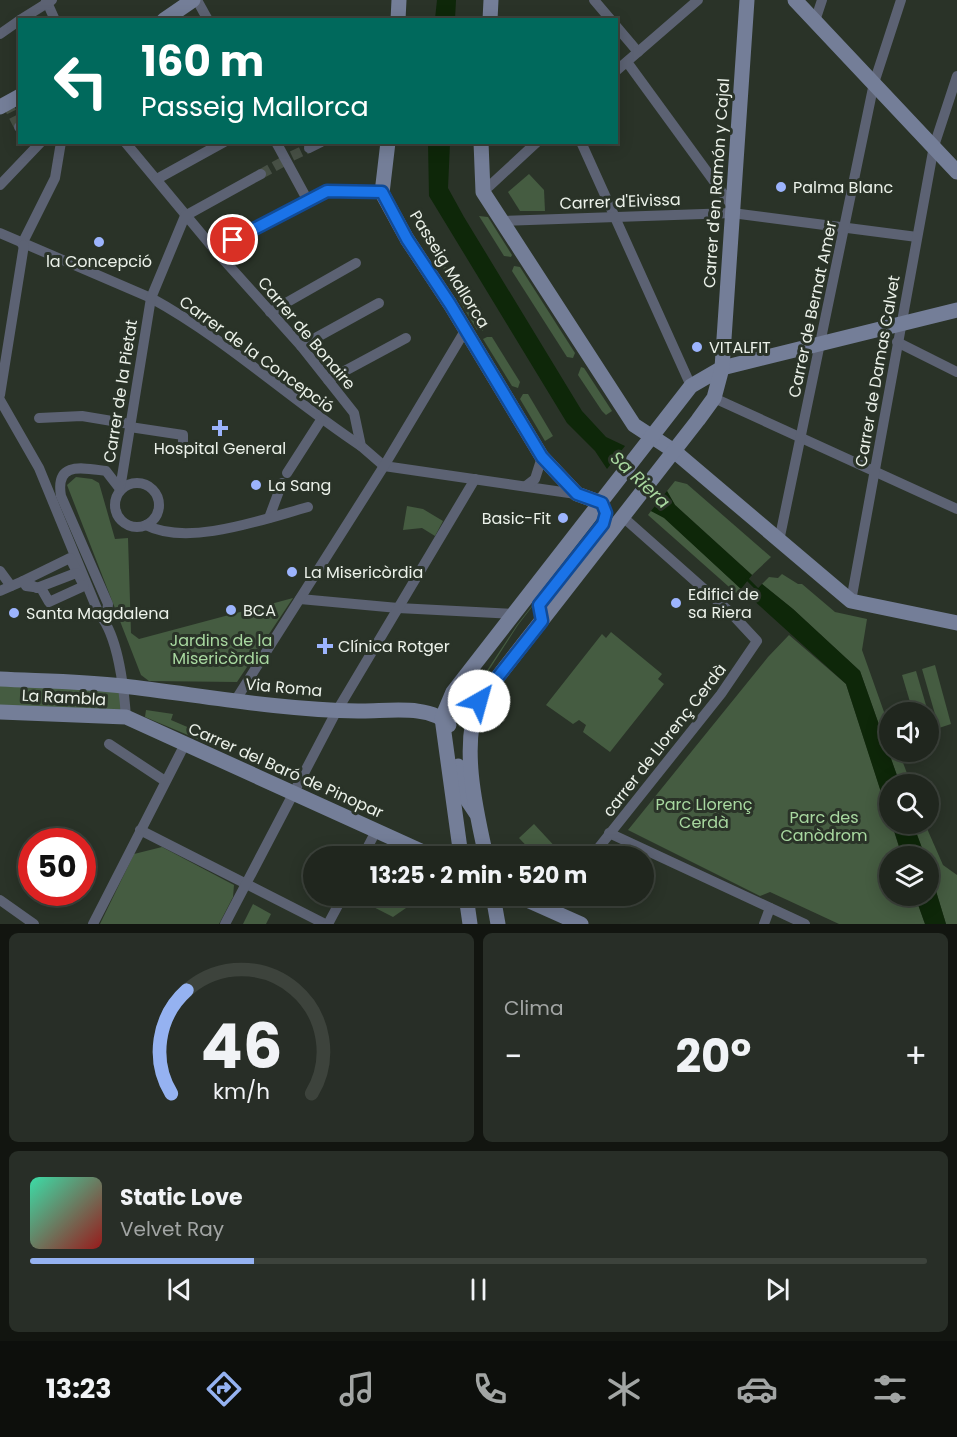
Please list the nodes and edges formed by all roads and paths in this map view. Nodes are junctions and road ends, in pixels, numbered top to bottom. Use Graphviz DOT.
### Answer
graph roads {
  1 [pos="195,0"];
  2 [pos="399,0"];
  3 [pos="491,0"];
  4 [pos="594,0"];
  5 [pos="698,0"];
  6 [pos="747,0"];
  7 [pos="795,0"];
  8 [pos="822,0"];
  9 [pos="901,0"];
  10 [pos="48,2"];
  11 [pos="23,18"];
  12 [pos="54,18"];
  13 [pos="167,18"];
  14 [pos="207,18"];
  15 [pos="398,18"];
  16 [pos="490,18"];
  17 [pos="609,18"];
  18 [pos="18,21"];
  19 [pos="815,21"];
  20 [pos="618,28"];
  21 [pos="0,34"];
  22 [pos="638,52"];
  23 [pos="627,62"];
  24 [pos="618,69"];
  25 [pos="957,76"];
  26 [pos="874,83"];
  27 [pos="18,97"];
  28 [pos="0,106"];
  29 [pos="62,144"];
  30 [pos="128,144"];
  31 [pos="220,144"];
  32 [pos="278,144"];
  33 [pos="317,144"];
  34 [pos="388,144"];
  35 [pos="481,144"];
  36 [pos="535,144"];
  37 [pos="582,144"];
  38 [pos="29,146"];
  39 [pos="934,146"];
  40 [pos="309,148"];
  41 [pos="957,172"];
  42 [pos="261,174"];
  43 [pos="157,179"];
  44 [pos="0,185"];
  45 [pos="382,192"];
  46 [pos="483,192"];
  47 [pos="308,201"];
  48 [pos="732,210"];
  49 [pos="185,216"];
  50 [pos="614,216"];
  51 [pos="503,221"];
  52 [pos="844,227"];
  53 [pos="0,233"];
  54 [pos="916,237"];
  55 [pos="23,245"];
  56 [pos="214,249"];
  57 [pos="356,263"];
  58 [pos="151,298"];
  59 [pos="380,303"];
  60 [pos="957,310"];
  61 [pos="270,312"];
  62 [pos="900,324"];
  63 [pos="466,329"];
  64 [pos="406,338"];
  65 [pos="897,342"];
  66 [pos="819,344"];
  67 [pos="301,346"];
  68 [pos="722,368"];
  69 [pos="957,372"];
  70 [pos="328,380"];
  71 [pos="691,386"];
  72 [pos="0,395"];
  73 [pos="714,398"];
  74 [pos="0,400"];
  75 [pos="12,418"];
  76 [pos="39,418"];
  77 [pos="321,420"];
  78 [pos="0,422"];
  79 [pos="130,425"];
  80 [pos="652,438"];
  81 [pos="801,438"];
  82 [pos="361,446"];
  83 [pos="183,450"];
  84 [pos="674,452"];
  85 [pos="542,457"];
  86 [pos="384,466"];
  87 [pos="874,472"];
  88 [pos="287,473"];
  89 [pos="475,479"];
  90 [pos="282,483"];
  91 [pos="526,486"];
  92 [pos="120,489"];
  93 [pos="577,494"];
  94 [pos="602,503"];
  95 [pos="308,507"];
  96 [pos="957,509"];
  97 [pos="628,511"];
  98 [pos="269,518"];
  99 [pos="146,525"];
  100 [pos="779,541"];
  101 [pos="0,571"];
  102 [pos="83,578"];
  103 [pos="23,581"];
  104 [pos="11,586"];
  105 [pos="37,588"];
  106 [pos="0,591"];
  107 [pos="300,599"];
  108 [pos="851,601"];
  109 [pos="398,608"];
  110 [pos="513,614"];
  111 [pos="542,621"];
  112 [pos="106,622"];
  113 [pos="957,623"];
  114 [pos="0,679"];
  115 [pos="123,686"];
  116 [pos="235,701"];
  117 [pos="337,710"];
  118 [pos="0,712"];
  119 [pos="126,717"];
  120 [pos="442,718"];
  121 [pos="109,744"];
  122 [pos="185,744"];
  123 [pos="165,781"];
  124 [pos="294,794"];
  125 [pos="476,813"];
  126 [pos="140,830"];
  127 [pos="376,831"];
  128 [pos="609,833"];
  129 [pos="368,846"];
  130 [pos="410,846"];
  131 [pos="459,846"];
  132 [pos="484,846"];
  133 [pos="599,846"];
  134 [pos="246,884"];
  135 [pos="0,900"];
  136 [pos="337,906"];
  137 [pos="467,906"];
  138 [pos="495,906"];
  139 [pos="542,906"];
  140 [pos="554,906"];
  141 [pos="770,908"];
  142 [pos="551,910"];
  143 [pos="34,924"];
  144 [pos="93,924"];
  145 [pos="225,924"];
  146 [pos="327,924"];
  147 [pos="470,924"];
  148 [pos="498,924"];
  149 [pos="581,924"];
  150 [pos="764,924"];
  151 [pos="805,924"];
  1 -- 13 [label="street"];
  1 -- 14 [label="street"];
  2 -- 15 [label="street"];
  3 -- 16 [label="street"];
  4 -- 17 [label="street"];
  5 -- 22 [label="street"];
  6 -- 48 [label="street, Carrer d'en Ramón y Cajal"];
  7 -- 19 [label="street"];
  8 -- 19 [label="street"];
  9 -- 26 [label="street, Carrer de Bernat Amer"];
  10 -- 11 [label="street"];
  10 -- 12 [label="street"];
  18 -- 21 [label="street"];
  19 -- 26 [label="street"];
  20 -- 22 [label="street"];
  22 -- 23 [label="street"];
  23 -- 24 [label="street"];
  23 -- 48 [label="street"];
  25 -- 39 [label="street, Carrer de Damas Calvet"];
  26 -- 39 [label="street"];
  26 -- 52 [label="street, Carrer de Bernat Amer"];
  27 -- 28 [label="street"];
  29 -- 55 [label="street"];
  30 -- 43 [label="street, Carrer de Bonaire"];
  31 -- 43 [label="street"];
  32 -- 47 [label="street"];
  33 -- 40 [label="street"];
  34 -- 45 [label="street"];
  35 -- 46 [label="street"];
  36 -- 46 [label="street"];
  37 -- 50 [label="street"];
  38 -- 44 [label="street"];
  39 -- 41 [label="street"];
  39 -- 54 [label="street, Carrer de Damas Calvet"];
  42 -- 49 [label="street"];
  43 -- 49 [label="street, Carrer de Bonaire"];
  45 -- 47 [label="street"];
  45 -- 63 [label="street, Passeig Mallorca"];
  46 -- 51 [label="street"];
  47 -- 56 [label="street"];
  48 -- 50 [label="street, Carrer d'Eivissa"];
  48 -- 52 [label="street, Carrer d'Eivissa"];
  48 -- 68 [label="street, Carrer d'en Ramón y Cajal"];
  49 -- 56 [label="street, Carrer de Bonaire"];
  49 -- 58 [label="street, Carrer de la Pietat"];
  50 -- 51 [label="street, Carrer d'Eivissa"];
  50 -- 71 [label="street"];
  51 -- 80 [label="street"];
  52 -- 54 [label="street, Carrer d'Eivissa"];
  52 -- 66 [label="street, Carrer de Bernat Amer"];
  53 -- 55 [label="street, Carrer de la Concepció"];
  54 -- 62 [label="street, Carrer de Damas Calvet"];
  55 -- 58 [label="street, Carrer de la Concepció"];
  55 -- 72 [label="street"];
  56 -- 61 [label="street, Carrer de Bonaire"];
  57 -- 61 [label="street"];
  58 -- 77 [label="street, Carrer de la Concepció"];
  58 -- 79 [label="street, Carrer de la Pietat"];
  59 -- 67 [label="street"];
  60 -- 62 [label="street"];
  61 -- 67 [label="street, Carrer de Bonaire"];
  62 -- 65 [label="street, Carrer de Damas Calvet"];
  62 -- 66 [label="street"];
  63 -- 85 [label="street, Passeig Mallorca"];
  63 -- 86 [label="street"];
  64 -- 70 [label="street"];
  65 -- 69 [label="street"];
  65 -- 87 [label="street, Carrer de Damas Calvet"];
  66 -- 68 [label="street"];
  66 -- 81 [label="street, Carrer de Bernat Amer"];
  67 -- 70 [label="street, Carrer de Bonaire"];
  68 -- 71 [label="street"];
  68 -- 73 [label="street, Carrer d'en Ramón y Cajal"];
  70 -- 82 [label="street, Carrer de Bonaire"];
  71 -- 80 [label="street"];
  73 -- 81 [label="street"];
  73 -- 84 [label="street"];
  74 -- 75 [label="street"];
  75 -- 78 [label="street"];
  75 -- 102 [label="street"];
  76 -- 79 [label="street"];
  77 -- 82 [label="street, Carrer de la Concepció"];
  77 -- 88 [label="street"];
  79 -- 83 [label="street"];
  79 -- 92 [label="street, Carrer de la Pietat"];
  80 -- 84 [label="street"];
  80 -- 94 [label="street"];
  81 -- 87 [label="street"];
  81 -- 100 [label="street, Carrer de Bernat Amer"];
  82 -- 86 [label="street"];
  84 -- 97 [label="street"];
  84 -- 100 [label="street"];
  85 -- 91 [label="street"];
  85 -- 93 [label="street, Passeig Mallorca"];
  86 -- 89 [label="street"];
  86 -- 107 [label="street"];
  87 -- 96 [label="street"];
  87 -- 108 [label="street, Carrer de Damas Calvet"];
  89 -- 91 [label="street"];
  89 -- 109 [label="street"];
  90 -- 98 [label="street"];
  91 -- 93 [label="street"];
  92 -- 99 [label="street"];
  92 -- 99 [label="street"];
  92 -- 112 [label="street"];
  93 -- 94 [label="street"];
  94 -- 110 [label="street"];
  94 -- 111 [label="street"];
  95 -- 98 [label="street"];
  97 -- 111 [label="street"];
  97 -- 128 [label="street, carrer de Llorenç Cerdà"];
  98 -- 99 [label="street"];
  100 -- 108 [label="street"];
  101 -- 104 [label="street"];
  102 -- 103 [label="street"];
  102 -- 105 [label="street"];
  102 -- 105 [label="street"];
  102 -- 112 [label="street"];
  103 -- 104 [label="street"];
  103 -- 105 [label="street"];
  104 -- 106 [label="street"];
  107 -- 109 [label="street"];
  107 -- 116 [label="street"];
  108 -- 113 [label="street"];
  109 -- 110 [label="street"];
  109 -- 117 [label="street"];
  110 -- 120 [label="street"];
  111 -- 125 [label="street"];
  112 -- 115 [label="street"];
  114 -- 115 [label="street, La Rambla"];
  115 -- 116 [label="street, Via Roma"];
  115 -- 119 [label="street"];
  116 -- 117 [label="street, Via Roma"];
  117 -- 120 [label="street, Via Roma"];
  117 -- 124 [label="street"];
  118 -- 119 [label="street, La Rambla"];
  119 -- 122 [label="street, Carrer del Baró de Pinopar"];
  120 -- 125 [label="street"];
  120 -- 131 [label="street"];
  121 -- 123 [label="street"];
  122 -- 123 [label="street"];
  122 -- 124 [label="street, Carrer del Baró de Pinopar"];
  123 -- 126 [label="street"];
  124 -- 127 [label="street, Carrer del Baró de Pinopar"];
  124 -- 134 [label="street"];
  125 -- 132 [label="street"];
  126 -- 134 [label="street"];
  126 -- 144 [label="street"];
  127 -- 129 [label="street"];
  127 -- 130 [label="street, Carrer del Baró de Pinopar"];
  128 -- 133 [label="street, carrer de Llorenç Cerdà"];
  128 -- 141 [label="street"];
  134 -- 145 [label="street"];
  134 -- 146 [label="street"];
  135 -- 143 [label="street"];
  136 -- 146 [label="street"];
  137 -- 147 [label="street"];
  138 -- 148 [label="street"];
  139 -- 142 [label="street"];
  140 -- 142 [label="street"];
  141 -- 150 [label="street"];
  141 -- 151 [label="street"];
  142 -- 149 [label="street"];
}
